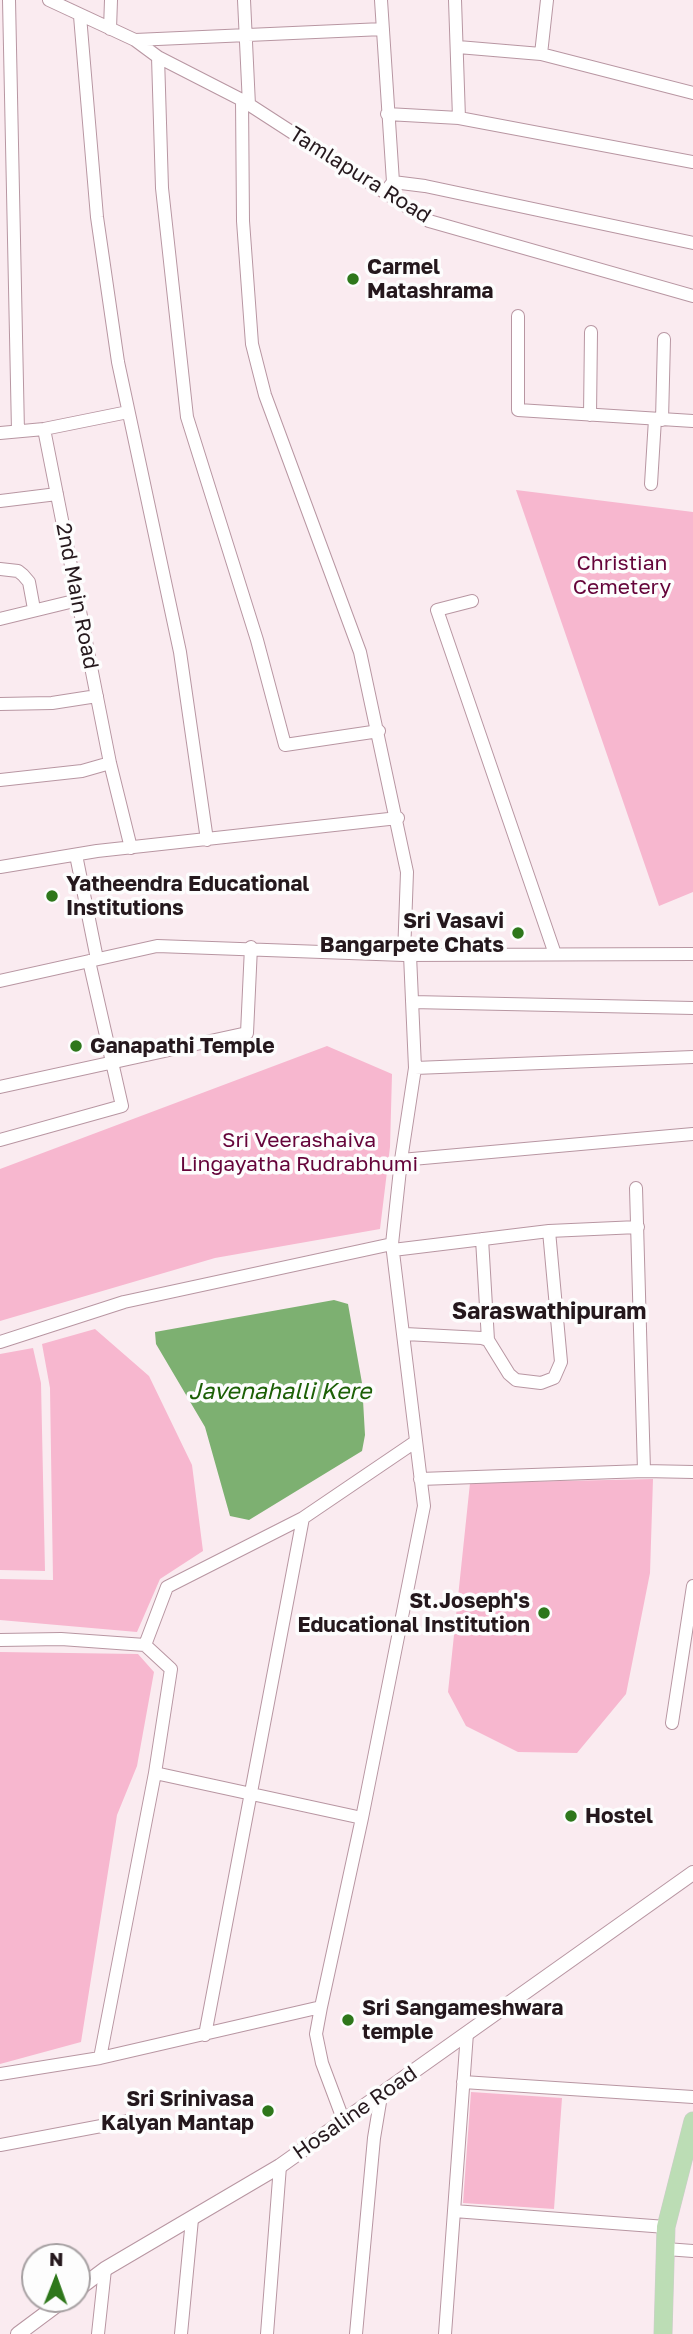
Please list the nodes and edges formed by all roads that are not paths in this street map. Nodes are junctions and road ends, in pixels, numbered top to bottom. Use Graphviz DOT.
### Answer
graph roads {
  1 [pos="9,0"];
  2 [pos="49,0"];
  3 [pos="111,0"];
  4 [pos="244,0"];
  5 [pos="381,0"];
  6 [pos="455,0"];
  7 [pos="547,0"];
  8 [pos="80,16"];
  9 [pos="110,29"];
  10 [pos="383,29"];
  11 [pos="244,34"];
  12 [pos="135,40"];
  13 [pos="458,47"];
  14 [pos="541,54"];
  15 [pos="158,57"];
  16 [pos="693,93"];
  17 [pos="245,102"];
  18 [pos="387,114"];
  19 [pos="459,118"];
  20 [pos="693,162"];
  21 [pos="390,186"];
  22 [pos="693,243"];
  23 [pos="693,296"];
  24 [pos="518,316"];
  25 [pos="592,332"];
  26 [pos="664,339"];
  27 [pos="128,412"];
  28 [pos="590,415"];
  29 [pos="658,419"];
  30 [pos="693,421"];
  31 [pos="44,429"];
  32 [pos="18,431"];
  33 [pos="0,433"];
  34 [pos="651,484"];
  35 [pos="57,494"];
  36 [pos="0,501"];
  37 [pos="0,569"];
  38 [pos="78,600"];
  39 [pos="472,601"];
  40 [pos="34,610"];
  41 [pos="0,619"];
  42 [pos="97,696"];
  43 [pos="0,704"];
  44 [pos="379,731"];
  45 [pos="110,763"];
  46 [pos="0,780"];
  47 [pos="398,818"];
  48 [pos="207,840"];
  49 [pos="131,848"];
  50 [pos="76,855"];
  51 [pos="0,867"];
  52 [pos="251,947"];
  53 [pos="555,954"];
  54 [pos="693,954"];
  55 [pos="407,955"];
  56 [pos="93,960"];
  57 [pos="0,981"];
  58 [pos="412,1002"];
  59 [pos="693,1008"];
  60 [pos="693,1057"];
  61 [pos="113,1065"];
  62 [pos="415,1068"];
  63 [pos="0,1087"];
  64 [pos="693,1134"];
  65 [pos="0,1140"];
  66 [pos="401,1160"];
  67 [pos="636,1188"];
  68 [pos="638,1227"];
  69 [pos="550,1231"];
  70 [pos="481,1238"];
  71 [pos="392,1247"];
  72 [pos="405,1334"];
  73 [pos="488,1340"];
  74 [pos="0,1342"];
  75 [pos="415,1442"];
  76 [pos="644,1471"];
  77 [pos="693,1472"];
  78 [pos="420,1479"];
  79 [pos="303,1518"];
  80 [pos="693,1586"];
  81 [pos="0,1640"];
  82 [pos="145,1645"];
  83 [pos="687,1673"];
  84 [pos="672,1723"];
  85 [pos="155,1773"];
  86 [pos="251,1794"];
  87 [pos="362,1818"];
  88 [pos="693,1873"];
  89 [pos="321,2007"];
  90 [pos="467,2033"];
  91 [pos="205,2035"];
  92 [pos="100,2058"];
  93 [pos="0,2074"];
  94 [pos="463,2082"];
  95 [pos="381,2096"];
  96 [pos="693,2097"];
  97 [pos="343,2119"];
  98 [pos="133,2120"];
  99 [pos="693,2121"];
  100 [pos="0,2145"];
  101 [pos="280,2166"];
  102 [pos="454,2211"];
  103 [pos="192,2219"];
  104 [pos="666,2227"];
  105 [pos="666,2249"];
  106 [pos="693,2251"];
  107 [pos="105,2269"];
  108 [pos="91,2280"];
  109 [pos="46,2313"];
  110 [pos="18,2334"];
  111 [pos="97,2334"];
  112 [pos="181,2334"];
  113 [pos="267,2334"];
  114 [pos="356,2334"];
  115 [pos="445,2334"];
  116 [pos="663,2334"];
  1 -- 32 [label="street"];
  2 -- 8 [label="street, Tamlapura Road"];
  3 -- 9 [label="street"];
  4 -- 11 [label="street"];
  5 -- 10 [label="street"];
  6 -- 13 [label="street"];
  7 -- 14 [label="street"];
  8 -- 9 [label="street, Tamlapura Road"];
  8 -- 27 [label="street"];
  9 -- 12 [label="street, Tamlapura Road"];
  10 -- 11 [label="street"];
  10 -- 18 [label="street"];
  11 -- 12 [label="street"];
  11 -- 17 [label="street"];
  12 -- 15 [label="street, Tamlapura Road"];
  13 -- 14 [label="street"];
  13 -- 19 [label="street"];
  14 -- 16 [label="street"];
  15 -- 17 [label="street, Tamlapura Road"];
  15 -- 44 [label="street"];
  17 -- 21 [label="street, Tamlapura Road"];
  17 -- 44 [label="street"];
  18 -- 19 [label="street"];
  18 -- 21 [label="street"];
  19 -- 20 [label="street"];
  21 -- 22 [label="street"];
  21 -- 23 [label="street, Tamlapura Road"];
  24 -- 28 [label="street"];
  25 -- 28 [label="street"];
  26 -- 29 [label="street"];
  27 -- 31 [label="street"];
  27 -- 48 [label="street"];
  28 -- 29 [label="street"];
  29 -- 30 [label="street"];
  29 -- 34 [label="street"];
  31 -- 32 [label="street"];
  31 -- 35 [label="street, 2nd Main Road"];
  32 -- 33 [label="street"];
  35 -- 36 [label="street"];
  35 -- 38 [label="street, 2nd Main Road"];
  37 -- 40 [label="street"];
  38 -- 40 [label="street"];
  38 -- 42 [label="street, 2nd Main Road"];
  39 -- 53 [label="street"];
  40 -- 41 [label="street"];
  42 -- 43 [label="street"];
  42 -- 45 [label="street, 2nd Main Road"];
  44 -- 47 [label="street"];
  45 -- 46 [label="street"];
  45 -- 49 [label="street, 2nd Main Road"];
  47 -- 48 [label="street"];
  47 -- 55 [label="street"];
  48 -- 49 [label="street"];
  49 -- 50 [label="street"];
  50 -- 51 [label="street"];
  50 -- 56 [label="street"];
  52 -- 55 [label="street"];
  52 -- 56 [label="street"];
  52 -- 61 [label="street"];
  53 -- 54 [label="street"];
  53 -- 55 [label="street"];
  55 -- 58 [label="street"];
  56 -- 57 [label="street"];
  56 -- 61 [label="street"];
  58 -- 59 [label="street"];
  58 -- 62 [label="street"];
  60 -- 62 [label="street"];
  61 -- 63 [label="street"];
  61 -- 65 [label="street"];
  62 -- 66 [label="street"];
  64 -- 66 [label="street"];
  66 -- 71 [label="street"];
  67 -- 68 [label="street"];
  68 -- 69 [label="street"];
  68 -- 76 [label="street"];
  69 -- 70 [label="street"];
  69 -- 73 [label="street"];
  70 -- 71 [label="street"];
  70 -- 73 [label="street"];
  71 -- 72 [label="street"];
  71 -- 74 [label="street"];
  72 -- 73 [label="street"];
  72 -- 75 [label="street"];
  75 -- 78 [label="street"];
  75 -- 79 [label="street"];
  76 -- 77 [label="street"];
  76 -- 78 [label="street"];
  78 -- 87 [label="street"];
  79 -- 82 [label="street"];
  79 -- 86 [label="street"];
  80 -- 83 [label="street"];
  81 -- 82 [label="street"];
  82 -- 85 [label="street"];
  83 -- 84 [label="street"];
  85 -- 86 [label="street"];
  85 -- 92 [label="street"];
  86 -- 87 [label="street"];
  86 -- 91 [label="street"];
  87 -- 89 [label="street"];
  88 -- 90 [label="street, Hosaline Road"];
  89 -- 91 [label="street"];
  89 -- 97 [label="street"];
  90 -- 94 [label="street"];
  90 -- 95 [label="street, Hosaline Road"];
  91 -- 92 [label="street"];
  92 -- 93 [label="street"];
  94 -- 96 [label="street"];
  94 -- 102 [label="street"];
  95 -- 97 [label="street, Hosaline Road"];
  95 -- 114 [label="street"];
  97 -- 101 [label="street, Hosaline Road"];
  98 -- 100 [label="street"];
  99 -- 104 [label="main road"];
  101 -- 103 [label="street, Hosaline Road"];
  101 -- 113 [label="street"];
  102 -- 104 [label="street"];
  102 -- 115 [label="street"];
  103 -- 107 [label="street, Hosaline Road"];
  103 -- 112 [label="street"];
  104 -- 105 [label="main road"];
  105 -- 106 [label="street"];
  105 -- 116 [label="main road"];
  107 -- 108 [label="street, Hosaline Road"];
  107 -- 111 [label="street"];
  109 -- 110 [label="street"];
}
